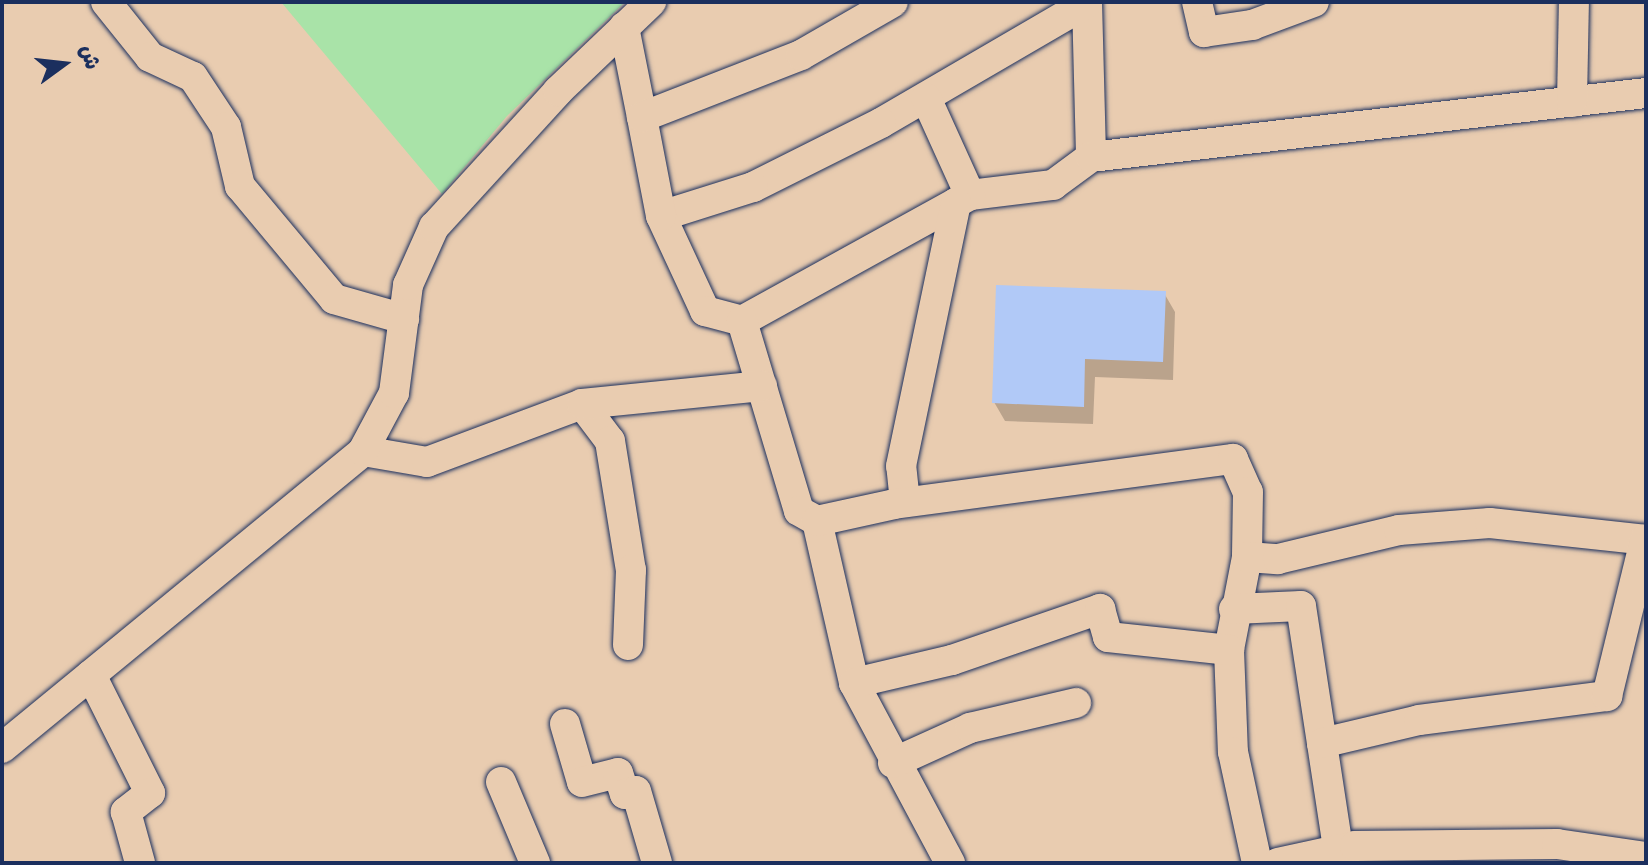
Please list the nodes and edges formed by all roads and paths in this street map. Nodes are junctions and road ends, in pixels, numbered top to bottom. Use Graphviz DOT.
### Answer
graph roads {
  1 [pos="106,2"];
  2 [pos="651,2"];
  3 [pos="893,2"];
  4 [pos="1197,2"];
  5 [pos="1314,2"];
  6 [pos="1574,2"];
  7 [pos="1087,3"];
  8 [pos="624,27"];
  9 [pos="1646,93"];
  10 [pos="926,98"];
  11 [pos="1572,102"];
  12 [pos="642,117"];
  13 [pos="1091,157"];
  14 [pos="963,199"];
  15 [pos="661,216"];
  16 [pos="404,319"];
  17 [pos="742,321"];
  18 [pos="762,386"];
  19 [pos="582,404"];
  20 [pos="363,451"];
  21 [pos="905,502"];
  22 [pos="817,521"];
  23 [pos="1646,540"];
  24 [pos="1247,557"];
  25 [pos="1234,609"];
  26 [pos="628,645"];
  27 [pos="1229,650"];
  28 [pos="91,675"];
  29 [pos="854,683"];
  30 [pos="1076,703"];
  31 [pos="565,724"];
  32 [pos="1322,743"];
  33 [pos="2,748"];
  34 [pos="893,763"];
  35 [pos="501,782"];
  36 [pos="1350,852"];
  37 [pos="1427,854"];
  38 [pos="1646,857"];
  39 [pos="140,863"];
  40 [pos="535,863"];
  41 [pos="657,863"];
  42 [pos="950,863"];
  43 [pos="1257,863"];
  44 [pos="1278,863"];
  1 -- 16 [label="street"];
  2 -- 8 [label="street"];
  3 -- 12 [label="street"];
  4 -- 5 [label="street"];
  6 -- 11 [label="street"];
  7 -- 10 [label="street"];
  7 -- 13 [label="street"];
  8 -- 12 [label="street"];
  8 -- 16 [label="street"];
  9 -- 11 [label="street"];
  10 -- 14 [label="street"];
  10 -- 15 [label="street"];
  11 -- 13 [label="street"];
  12 -- 15 [label="street"];
  13 -- 14 [label="street"];
  14 -- 17 [label="street"];
  14 -- 21 [label="street"];
  15 -- 17 [label="street"];
  16 -- 20 [label="street"];
  17 -- 18 [label="street"];
  18 -- 19 [label="street"];
  18 -- 22 [label="street"];
  19 -- 20 [label="street"];
  19 -- 26 [label="street"];
  20 -- 28 [label="street"];
  21 -- 22 [label="street"];
  21 -- 24 [label="street"];
  22 -- 29 [label="street"];
  23 -- 24 [label="street"];
  23 -- 32 [label="street"];
  24 -- 25 [label="street"];
  25 -- 27 [label="street"];
  25 -- 32 [label="street"];
  27 -- 29 [label="street"];
  27 -- 43 [label="street"];
  28 -- 33 [label="street"];
  28 -- 39 [label="street"];
  29 -- 34 [label="street"];
  30 -- 34 [label="street"];
  31 -- 41 [label="street"];
  32 -- 36 [label="street"];
  34 -- 42 [label="street"];
  35 -- 40 [label="street"];
  36 -- 37 [label="street"];
  36 -- 44 [label="street"];
  37 -- 38 [label="street"];
}
